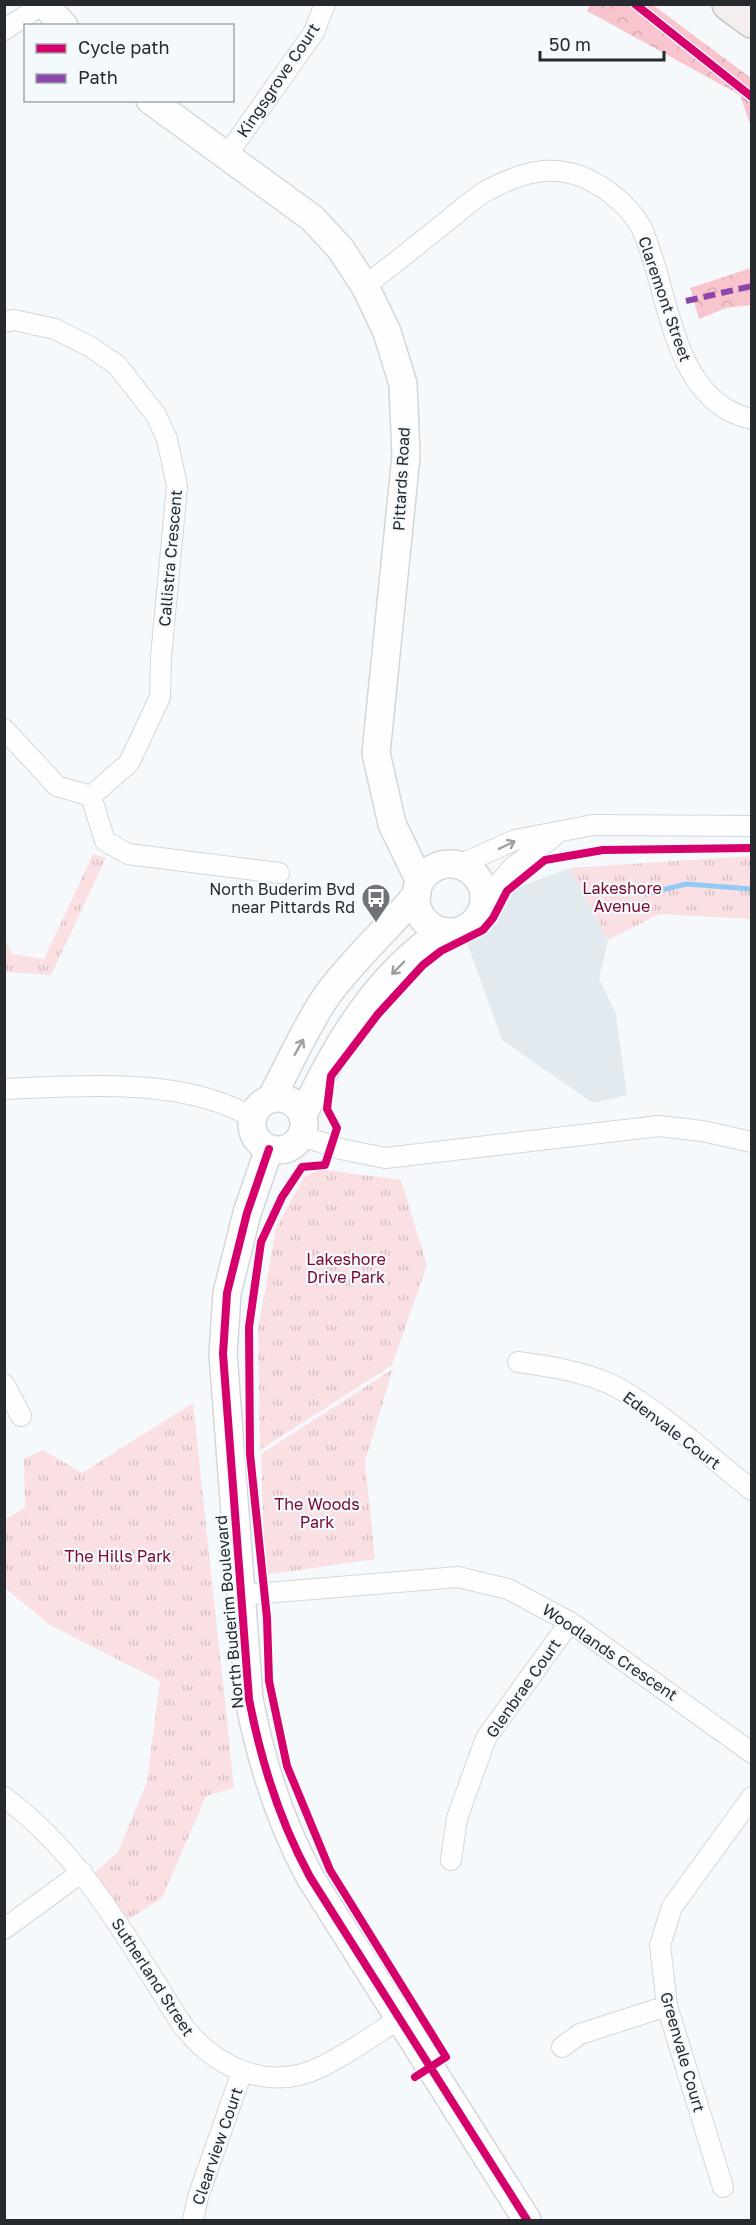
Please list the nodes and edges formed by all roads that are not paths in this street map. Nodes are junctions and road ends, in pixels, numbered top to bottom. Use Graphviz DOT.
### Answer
graph roads {
  1 [pos="44,4"];
  2 [pos="325,4"];
  3 [pos="729,4"];
  4 [pos="752,21"];
  5 [pos="62,24"];
  6 [pos="4,30"];
  7 [pos="153,102"];
  8 [pos="227,155"];
  9 [pos="365,286"];
  10 [pos="4,322"];
  11 [pos="752,419"];
  12 [pos="4,729"];
  13 [pos="381,786"];
  14 [pos="91,796"];
  15 [pos="752,826"];
  16 [pos="558,833"];
  17 [pos="451,865"];
  18 [pos="279,873"];
  19 [pos="418,888"];
  20 [pos="484,901"];
  21 [pos="443,931"];
  22 [pos="4,1089"];
  23 [pos="262,1107"];
  24 [pos="303,1125"];
  25 [pos="752,1142"];
  26 [pos="269,1149"];
  27 [pos="518,1362"];
  28 [pos="4,1384"];
  29 [pos="21,1416"];
  30 [pos="752,1490"];
  31 [pos="241,1596"];
  32 [pos="570,1622"];
  33 [pos="752,1753"];
  34 [pos="4,1797"];
  35 [pos="752,1797"];
  36 [pos="452,1860"];
  37 [pos="82,1872"];
  38 [pos="4,1929"];
  39 [pos="667,2006"];
  40 [pos="399,2019"];
  41 [pos="562,2048"];
  42 [pos="242,2072"];
  43 [pos="723,2187"];
  44 [pos="193,2220"];
  45 [pos="527,2220"];
  1 -- 5 [label="street"];
  1 -- 6 [label="street"];
  2 -- 8 [label="street, Kingsgrove Court"];
  3 -- 4 [label="highway"];
  7 -- 8 [label="street, Pittards Road"];
  8 -- 9 [label="street, Pittards Road"];
  9 -- 11 [label="street, Claremont Street"];
  9 -- 13 [label="street, Pittards Road"];
  10 -- 14 [label="street, Callistra Crescent"];
  12 -- 14 [label="street"];
  13 -- 17 [label="street, Pittards Road"];
  13 -- 19 [label="street, Pittards Road"];
  14 -- 18 [label="street"];
  15 -- 16 [label="street"];
  17 -- 16 [label="street, one-way"];
  16 -- 20 [label="street"];
  17 -- 19 [label="street"];
  17 -- 20 [label="street"];
  19 -- 21 [label="street"];
  23 -- 19 [label="street, one-way"];
  20 -- 21 [label="street"];
  21 -- 24 [label="street, one-way"];
  22 -- 23 [label="street"];
  23 -- 24 [label="street"];
  23 -- 26 [label="street"];
  24 -- 25 [label="street"];
  24 -- 26 [label="street"];
  26 -- 31 [label="street, North Buderim Boulevard"];
  27 -- 30 [label="street, Edenvale Court"];
  28 -- 29 [label="street"];
  31 -- 32 [label="street, Woodlands Crescent"];
  31 -- 40 [label="street, North Buderim Boulevard"];
  32 -- 33 [label="street, Woodlands Crescent"];
  32 -- 36 [label="street, Glenbrae Court"];
  34 -- 37 [label="street, Sutherland Street"];
  35 -- 39 [label="street, Greenvale Court"];
  37 -- 38 [label="street"];
  37 -- 42 [label="street, Sutherland Street"];
  39 -- 41 [label="street"];
  39 -- 43 [label="street, Greenvale Court"];
  40 -- 42 [label="street, Sutherland Street"];
  40 -- 45 [label="street, North Buderim Boulevard"];
  42 -- 44 [label="street, Clearview Court"];
}
